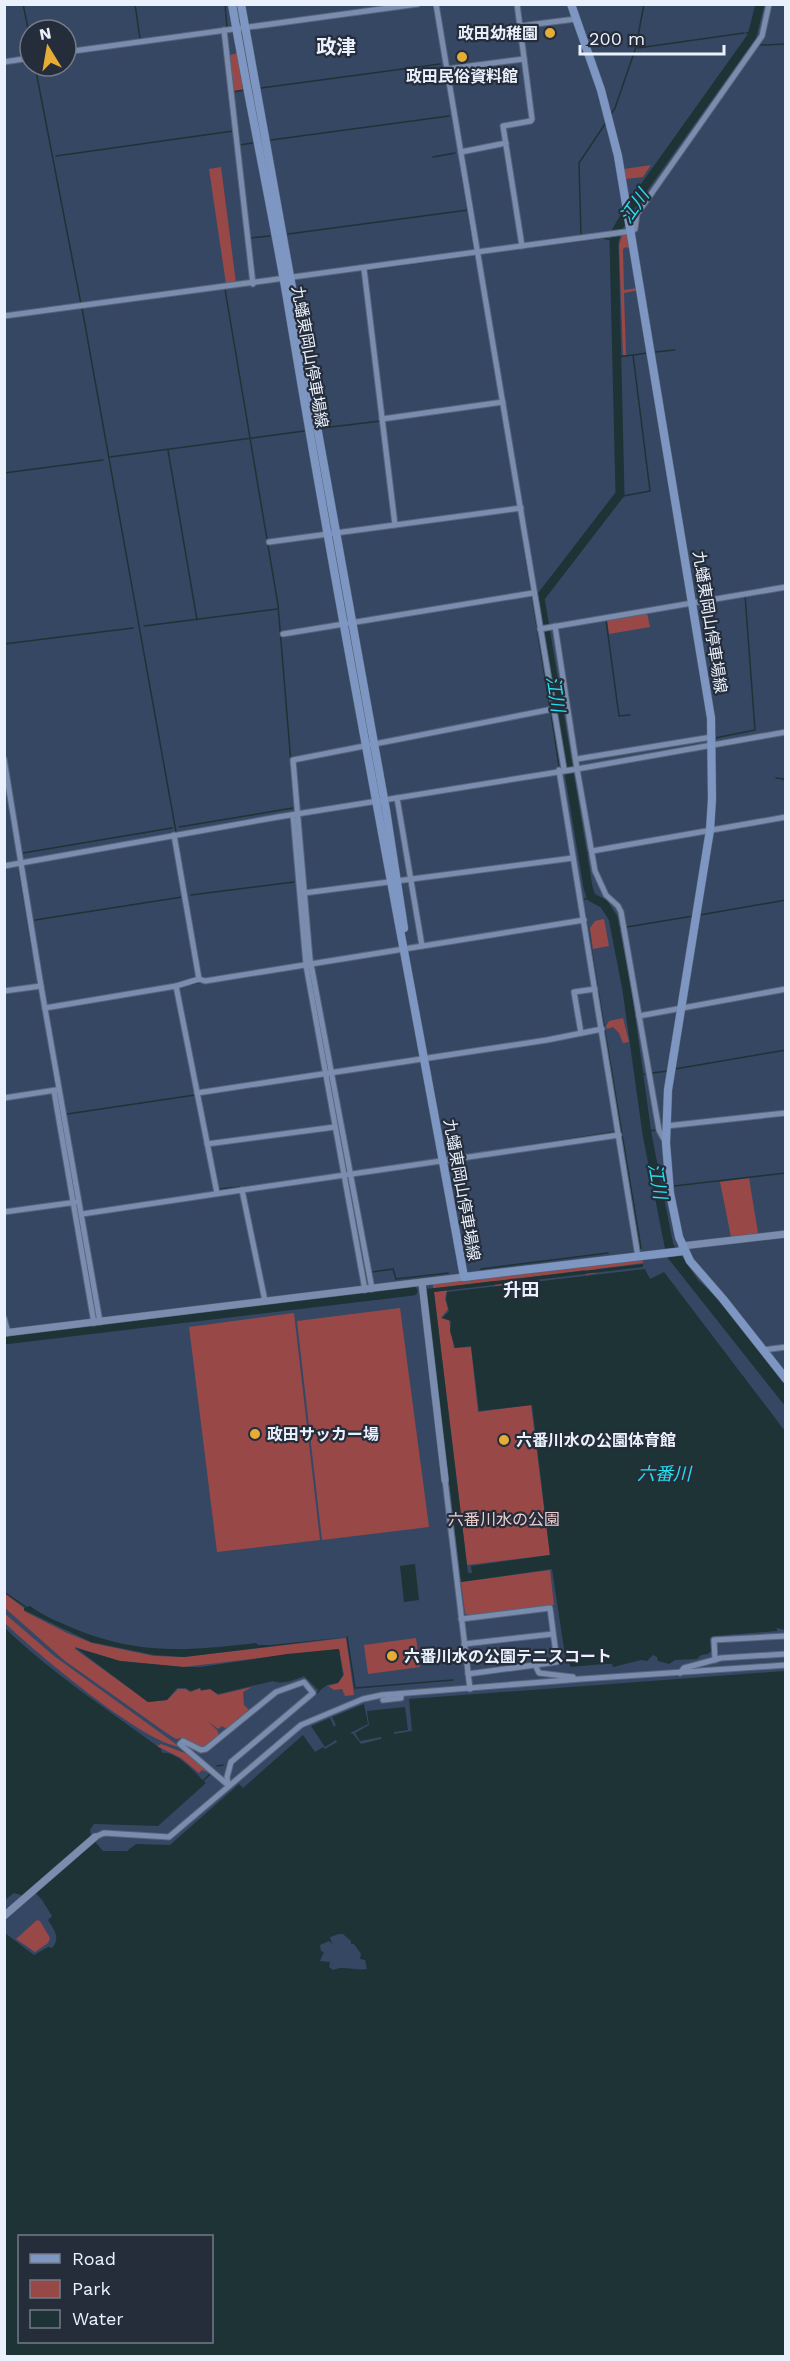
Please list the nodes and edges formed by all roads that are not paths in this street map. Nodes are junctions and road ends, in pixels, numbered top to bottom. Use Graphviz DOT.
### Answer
graph roads {
  1 [pos="232,4"];
  2 [pos="241,4"];
  3 [pos="418,4"];
  4 [pos="436,4"];
  5 [pos="517,4"];
  6 [pos="571,4"];
  7 [pos="769,4"];
  8 [pos="576,19"];
  9 [pos="520,26"];
  10 [pos="241,28"];
  11 [pos="223,31"];
  12 [pos="78,50"];
  13 [pos="524,59"];
  14 [pos="447,69"];
  15 [pos="504,144"];
  16 [pos="461,152"];
  17 [pos="631,228"];
  18 [pos="521,246"];
  19 [pos="476,253"];
  20 [pos="364,269"];
  21 [pos="286,279"];
  22 [pos="253,284"];
  23 [pos="4,316"];
  24 [pos="501,402"];
  25 [pos="382,420"];
  26 [pos="519,508"];
  27 [pos="394,524"];
  28 [pos="332,533"];
  29 [pos="269,542"];
  30 [pos="786,587"];
  31 [pos="531,594"];
  32 [pos="693,603"];
  33 [pos="348,624"];
  34 [pos="554,627"];
  35 [pos="540,629"];
  36 [pos="283,634"];
  37 [pos="551,709"];
  38 [pos="786,732"];
  39 [pos="712,740"];
  40 [pos="369,745"];
  41 [pos="4,759"];
  42 [pos="576,764"];
  43 [pos="563,770"];
  44 [pos="397,798"];
  45 [pos="379,800"];
  46 [pos="295,814"];
  47 [pos="786,817"];
  48 [pos="710,830"];
  49 [pos="176,835"];
  50 [pos="592,850"];
  51 [pos="573,858"];
  52 [pos="22,862"];
  53 [pos="4,866"];
  54 [pos="411,879"];
  55 [pos="394,882"];
  56 [pos="304,893"];
  57 [pos="584,920"];
  58 [pos="422,945"];
  59 [pos="406,949"];
  60 [pos="308,965"];
  61 [pos="201,980"];
  62 [pos="176,986"];
  63 [pos="40,987"];
  64 [pos="595,989"];
  65 [pos="786,989"];
  66 [pos="4,990"];
  67 [pos="45,1008"];
  68 [pos="681,1008"];
  69 [pos="639,1016"];
  70 [pos="602,1029"];
  71 [pos="581,1033"];
  72 [pos="424,1059"];
  73 [pos="328,1073"];
  74 [pos="57,1090"];
  75 [pos="199,1092"];
  76 [pos="4,1098"];
  77 [pos="786,1113"];
  78 [pos="666,1126"];
  79 [pos="335,1127"];
  80 [pos="619,1135"];
  81 [pos="666,1143"];
  82 [pos="209,1144"];
  83 [pos="442,1160"];
  84 [pos="347,1175"];
  85 [pos="244,1190"];
  86 [pos="217,1193"];
  87 [pos="77,1202"];
  88 [pos="4,1212"];
  89 [pos="82,1214"];
  90 [pos="786,1234"];
  91 [pos="682,1250"];
  92 [pos="638,1257"];
  93 [pos="464,1277"];
  94 [pos="422,1283"];
  95 [pos="368,1289"];
  96 [pos="265,1301"];
  97 [pos="4,1318"];
  98 [pos="97,1323"];
  99 [pos="6,1333"];
  100 [pos="786,1347"];
  101 [pos="763,1350"];
  102 [pos="786,1379"];
  103 [pos="445,1480"];
  104 [pos="462,1619"];
  105 [pos="553,1634"];
  106 [pos="786,1636"];
  107 [pos="464,1644"];
  108 [pos="786,1654"];
  109 [pos="715,1660"];
  110 [pos="535,1665"];
  111 [pos="786,1665"];
  112 [pos="681,1673"];
  113 [pos="468,1674"];
  114 [pos="581,1679"];
  115 [pos="470,1689"];
  116 [pos="401,1694"];
  117 [pos="383,1700"];
  118 [pos="228,1785"];
  119 [pos="95,1837"];
  120 [pos="4,1916"];
  1 -- 10 [label="main road, 九蟠東岡山停車場線"];
  2 -- 10 [label="main road, 九蟠東岡山停車場線"];
  3 -- 10 [label="street"];
  4 -- 14 [label="street"];
  5 -- 9 [label="street"];
  6 -- 8 [label="main road, 九蟠東岡山停車場線"];
  7 -- 17 [label="street"];
  8 -- 9 [label="street"];
  8 -- 17 [label="main road, 九蟠東岡山停車場線"];
  9 -- 13 [label="street"];
  10 -- 11 [label="street"];
  10 -- 21 [label="main road, 九蟠東岡山停車場線"];
  11 -- 12 [label="street"];
  11 -- 22 [label="street"];
  13 -- 14 [label="street"];
  13 -- 15 [label="street"];
  14 -- 16 [label="street"];
  15 -- 16 [label="street"];
  15 -- 18 [label="street"];
  16 -- 19 [label="street"];
  17 -- 18 [label="street"];
  17 -- 32 [label="main road, 九蟠東岡山停車場線"];
  18 -- 19 [label="street"];
  19 -- 20 [label="street"];
  19 -- 24 [label="street"];
  20 -- 21 [label="street"];
  20 -- 25 [label="street"];
  21 -- 22 [label="street"];
  21 -- 28 [label="main road, 九蟠東岡山停車場線"];
  22 -- 23 [label="street"];
  24 -- 25 [label="street"];
  24 -- 26 [label="street"];
  25 -- 27 [label="street"];
  26 -- 27 [label="street"];
  26 -- 31 [label="street"];
  27 -- 28 [label="street"];
  28 -- 29 [label="street"];
  28 -- 33 [label="main road, 九蟠東岡山停車場線"];
  30 -- 32 [label="street"];
  31 -- 33 [label="street"];
  31 -- 35 [label="street"];
  32 -- 34 [label="street"];
  32 -- 39 [label="main road, 九蟠東岡山停車場線"];
  33 -- 36 [label="street"];
  33 -- 40 [label="main road, 九蟠東岡山停車場線"];
  34 -- 35 [label="street"];
  34 -- 42 [label="street"];
  35 -- 37 [label="street"];
  37 -- 40 [label="street"];
  37 -- 43 [label="street"];
  38 -- 39 [label="street"];
  39 -- 42 [label="street"];
  39 -- 48 [label="main road, 九蟠東岡山停車場線"];
  40 -- 45 [label="main road, 九蟠東岡山停車場線"];
  40 -- 46 [label="street"];
  41 -- 52 [label="street"];
  42 -- 43 [label="street"];
  42 -- 50 [label="street"];
  43 -- 44 [label="street"];
  43 -- 51 [label="street"];
  44 -- 45 [label="street"];
  44 -- 54 [label="street"];
  45 -- 46 [label="street"];
  45 -- 55 [label="main road, 九蟠東岡山停車場線"];
  46 -- 49 [label="street"];
  46 -- 56 [label="street"];
  46 -- 60 [label="street"];
  47 -- 48 [label="street"];
  48 -- 50 [label="street"];
  48 -- 68 [label="main road, 九蟠東岡山停車場線"];
  49 -- 52 [label="street"];
  49 -- 61 [label="street"];
  50 -- 69 [label="street"];
  51 -- 54 [label="street"];
  51 -- 57 [label="street"];
  52 -- 53 [label="street"];
  52 -- 63 [label="street"];
  54 -- 55 [label="street"];
  54 -- 58 [label="street"];
  55 -- 56 [label="street"];
  55 -- 59 [label="main road, 九蟠東岡山停車場線"];
  56 -- 60 [label="street"];
  57 -- 58 [label="street"];
  57 -- 64 [label="street"];
  58 -- 59 [label="street"];
  59 -- 60 [label="street"];
  59 -- 72 [label="main road, 九蟠東岡山停車場線"];
  60 -- 61 [label="street"];
  60 -- 73 [label="street"];
  61 -- 62 [label="street"];
  62 -- 67 [label="street"];
  62 -- 75 [label="street"];
  63 -- 66 [label="street"];
  63 -- 67 [label="street"];
  64 -- 70 [label="street"];
  64 -- 71 [label="street"];
  65 -- 68 [label="street"];
  67 -- 74 [label="street"];
  68 -- 69 [label="street"];
  68 -- 78 [label="main road, 九蟠東岡山停車場線"];
  69 -- 81 [label="street"];
  70 -- 71 [label="street"];
  70 -- 80 [label="street"];
  71 -- 72 [label="street"];
  72 -- 73 [label="street"];
  72 -- 83 [label="main road, 九蟠東岡山停車場線"];
  73 -- 75 [label="street"];
  73 -- 79 [label="street"];
  73 -- 84 [label="street"];
  74 -- 76 [label="street"];
  74 -- 87 [label="street"];
  75 -- 82 [label="street"];
  77 -- 78 [label="street"];
  78 -- 81 [label="main road, 九蟠東岡山停車場線"];
  79 -- 82 [label="street"];
  79 -- 84 [label="street"];
  80 -- 83 [label="street"];
  80 -- 92 [label="street"];
  81 -- 91 [label="main road, 九蟠東岡山停車場線"];
  82 -- 86 [label="street"];
  83 -- 84 [label="street"];
  83 -- 93 [label="main road, 九蟠東岡山停車場線"];
  84 -- 85 [label="street"];
  84 -- 95 [label="street"];
  85 -- 86 [label="street"];
  85 -- 96 [label="street"];
  86 -- 89 [label="street"];
  87 -- 88 [label="street"];
  87 -- 89 [label="street"];
  87 -- 98 [label="street"];
  89 -- 98 [label="street"];
  90 -- 91 [label="street"];
  91 -- 92 [label="main road, 九蟠東岡山停車場線"];
  91 -- 101 [label="main road, 九蟠東岡山停車場線"];
  92 -- 93 [label="main road, 九蟠東岡山停車場線"];
  93 -- 94 [label="street"];
  94 -- 95 [label="street"];
  94 -- 103 [label="street"];
  95 -- 96 [label="street"];
  96 -- 98 [label="street"];
  97 -- 99 [label="street"];
  98 -- 99 [label="street"];
  100 -- 101 [label="street"];
  101 -- 102 [label="main road, 九蟠東岡山停車場線"];
  103 -- 104 [label="street"];
  104 -- 105 [label="street"];
  104 -- 107 [label="street"];
  105 -- 107 [label="street"];
  105 -- 110 [label="street"];
  106 -- 109 [label="street"];
  107 -- 113 [label="street"];
  108 -- 109 [label="street"];
  109 -- 112 [label="street"];
  110 -- 113 [label="street"];
  110 -- 114 [label="street"];
  111 -- 112 [label="street"];
  112 -- 114 [label="street"];
  113 -- 115 [label="street"];
  114 -- 115 [label="street"];
  115 -- 116 [label="street"];
  116 -- 117 [label="street"];
  116 -- 118 [label="street"];
  118 -- 118 [label="street"];
  118 -- 119 [label="street"];
  119 -- 120 [label="street"];
}
